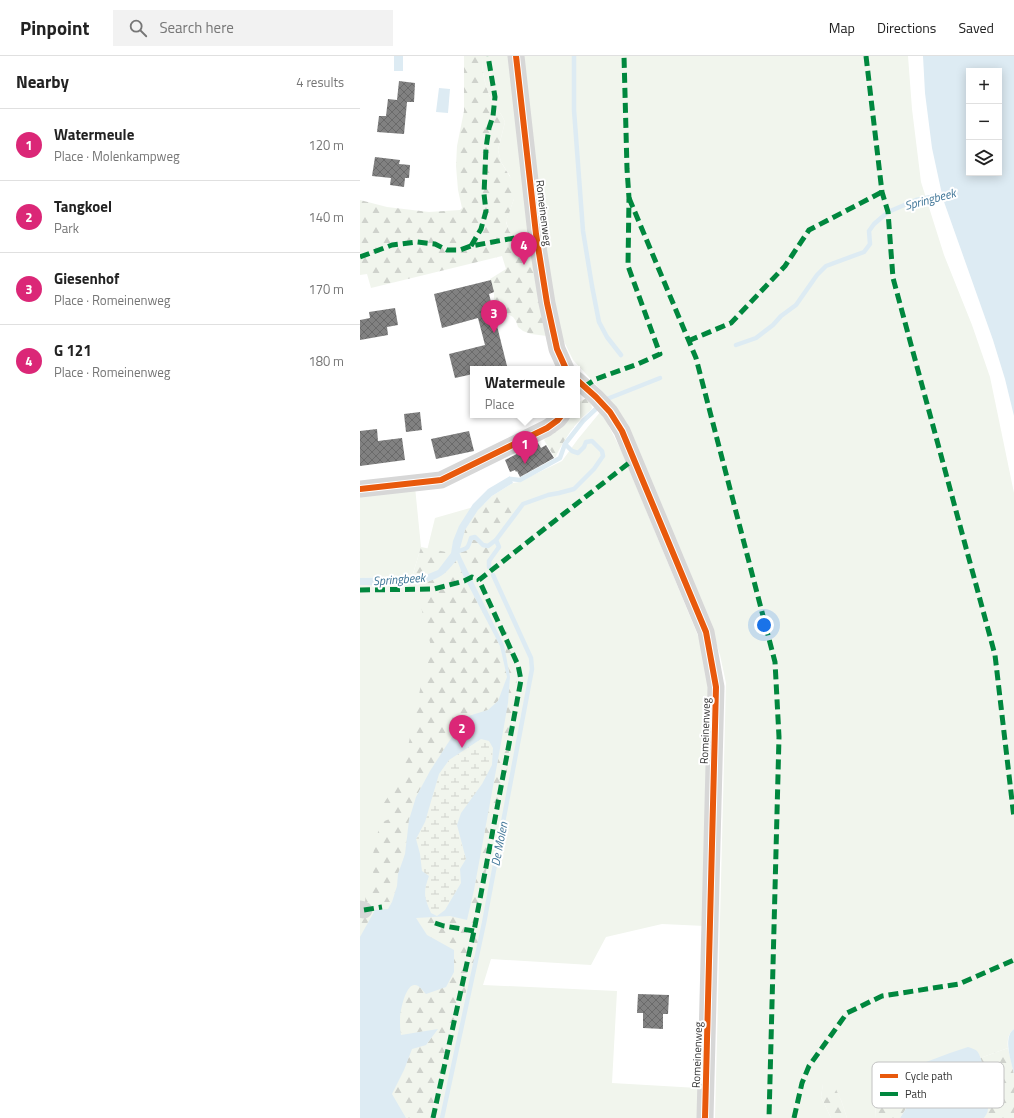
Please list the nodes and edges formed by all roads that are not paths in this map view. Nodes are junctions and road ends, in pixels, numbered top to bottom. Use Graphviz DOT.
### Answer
graph roads {
  1 [pos="516,56"];
  2 [pos="564,366"];
  3 [pos="583,390"];
  4 [pos="560,418"];
  5 [pos="360,489"];
  6 [pos="705,1118"];
  1 -- 2 [label="street, Romeinenweg"];
  3 -- 6 [label="street, Romeinenweg"];
  4 -- 5 [label="street"];
}
